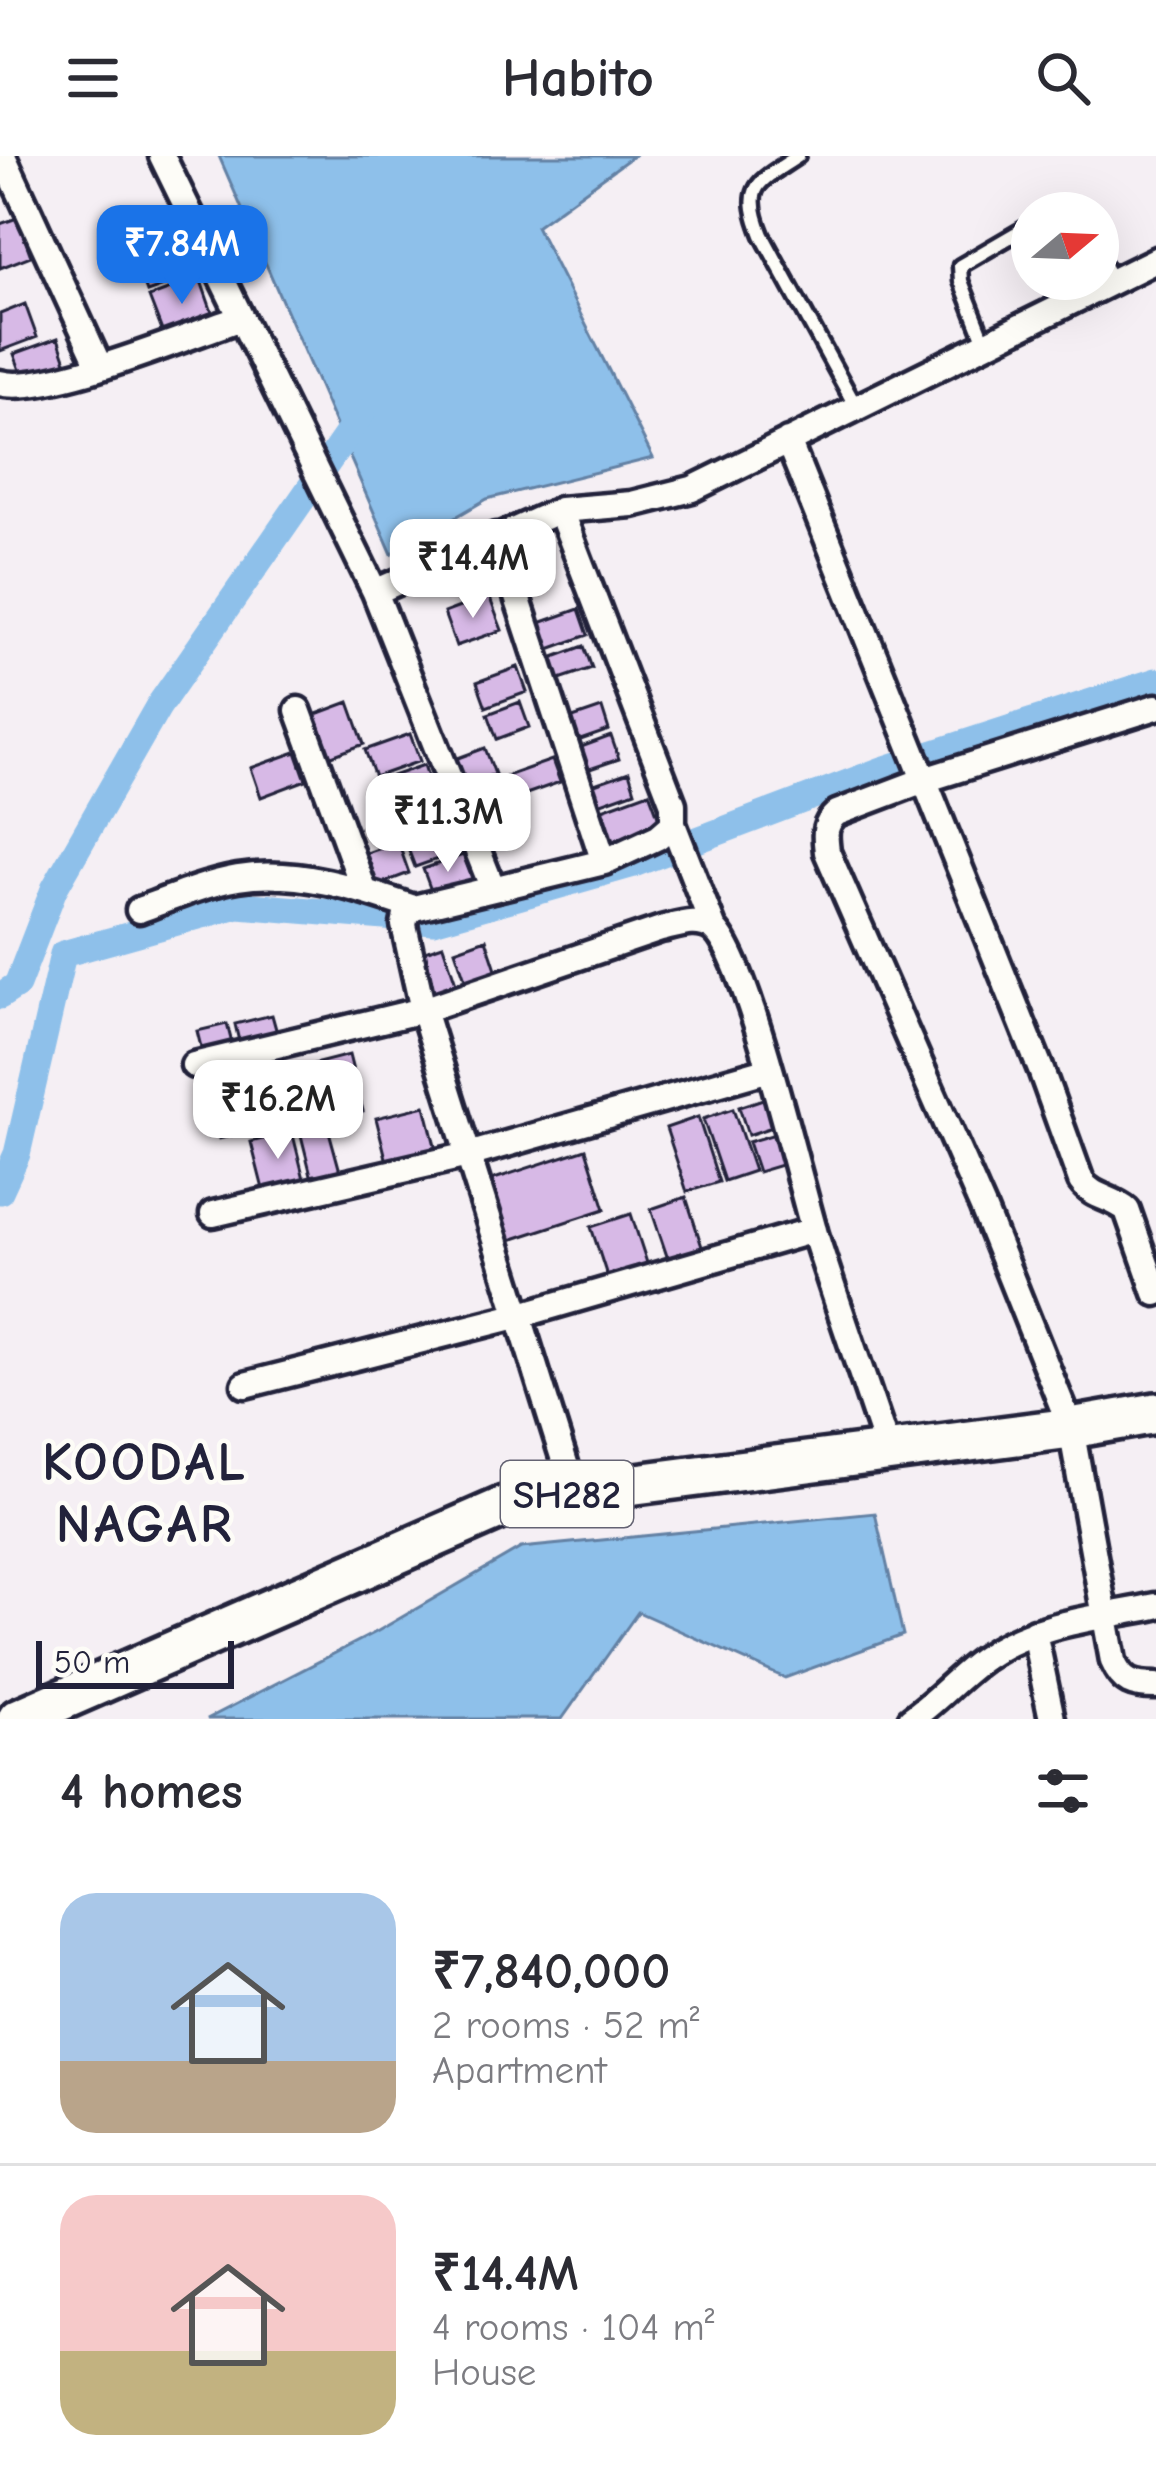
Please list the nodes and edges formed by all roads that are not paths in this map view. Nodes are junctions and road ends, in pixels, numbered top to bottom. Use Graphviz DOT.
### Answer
graph roads {
  1 [pos="3,156"];
  2 [pos="162,156"];
  3 [pos="798,156"];
  4 [pos="1011,236"];
  5 [pos="1156,260"];
  6 [pos="1119,279"];
  7 [pos="1078,300"];
  8 [pos="241,318"];
  9 [pos="987,346"];
  10 [pos="99,365"];
  11 [pos="0,383"];
  12 [pos="856,408"];
  13 [pos="788,441"];
  14 [pos="560,510"];
  15 [pos="497,536"];
  16 [pos="375,592"];
  17 [pos="1156,707"];
  18 [pos="298,710"];
  19 [pos="924,779"];
  20 [pos="674,824"];
  21 [pos="604,862"];
  22 [pos="364,890"];
  23 [pos="493,890"];
  24 [pos="139,910"];
  25 [pos="408,916"];
  26 [pos="714,929"];
  27 [pos="423,1010"];
  28 [pos="194,1065"];
  29 [pos="770,1069"];
  30 [pos="468,1155"];
  31 [pos="213,1214"];
  32 [pos="814,1230"];
  33 [pos="1156,1293"];
  34 [pos="521,1315"];
  35 [pos="244,1385"];
  36 [pos="1156,1413"];
  37 [pos="1071,1428"];
  38 [pos="888,1452"];
  39 [pos="574,1492"];
  40 [pos="1156,1606"];
  41 [pos="1106,1616"];
  42 [pos="1034,1632"];
  43 [pos="1156,1687"];
  44 [pos="18,1719"];
  45 [pos="911,1719"];
  46 [pos="1052,1719"];
  1 -- 10 [label="street"];
  2 -- 8 [label="street"];
  3 -- 12 [label="lane"];
  4 -- 9 [label="lane"];
  5 -- 6 [label="street"];
  7 -- 9 [label="street"];
  8 -- 10 [label="street"];
  8 -- 16 [label="street"];
  9 -- 12 [label="street"];
  10 -- 11 [label="street"];
  12 -- 13 [label="street"];
  13 -- 14 [label="street"];
  13 -- 19 [label="street"];
  14 -- 15 [label="street"];
  14 -- 20 [label="street"];
  15 -- 16 [label="street"];
  15 -- 21 [label="street"];
  16 -- 23 [label="street"];
  17 -- 19 [label="street"];
  18 -- 22 [label="street"];
  19 -- 33 [label="street"];
  19 -- 37 [label="street"];
  20 -- 21 [label="street"];
  20 -- 26 [label="street"];
  21 -- 23 [label="street"];
  22 -- 24 [label="street"];
  22 -- 25 [label="street"];
  23 -- 25 [label="street"];
  25 -- 27 [label="street"];
  26 -- 27 [label="street"];
  26 -- 29 [label="street"];
  27 -- 28 [label="street"];
  27 -- 30 [label="street"];
  29 -- 30 [label="street"];
  29 -- 32 [label="street"];
  30 -- 31 [label="street"];
  30 -- 34 [label="street"];
  32 -- 34 [label="street"];
  32 -- 38 [label="street"];
  34 -- 35 [label="street"];
  34 -- 39 [label="street"];
  36 -- 37 [label="main road, SH282"];
  37 -- 38 [label="main road, SH282"];
  37 -- 41 [label="street"];
  38 -- 39 [label="main road, SH282"];
  39 -- 44 [label="main road, SH282"];
  40 -- 41 [label="street"];
  41 -- 42 [label="street"];
  41 -- 43 [label="street"];
  42 -- 45 [label="street"];
  42 -- 46 [label="street"];
}
